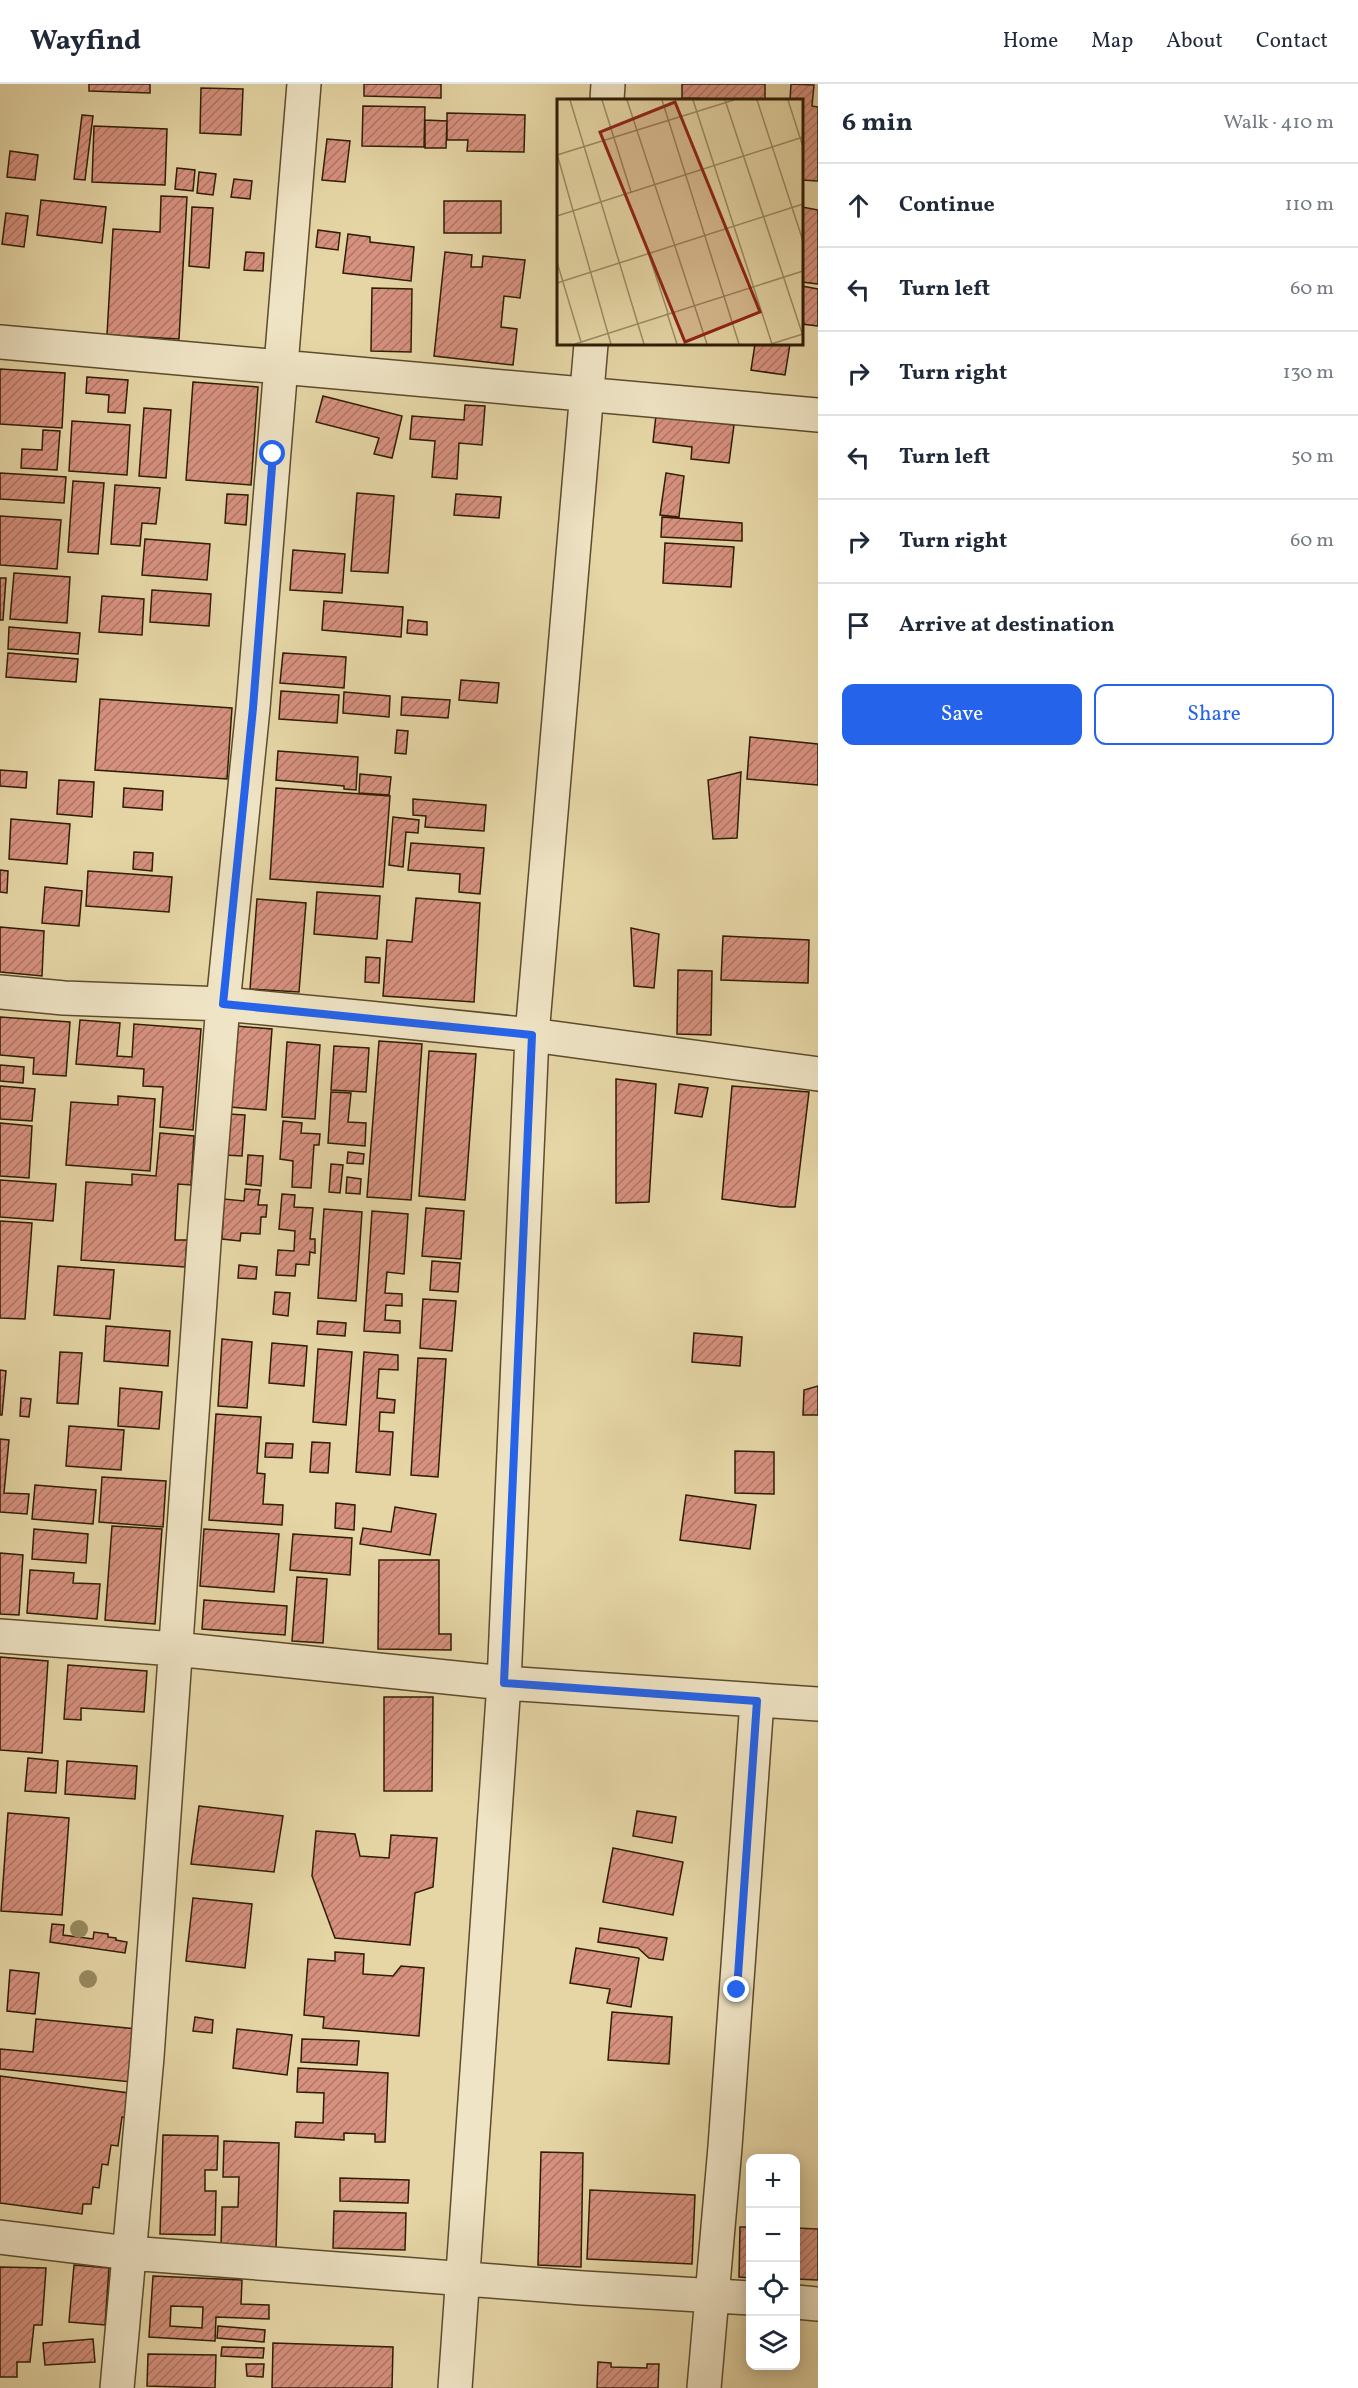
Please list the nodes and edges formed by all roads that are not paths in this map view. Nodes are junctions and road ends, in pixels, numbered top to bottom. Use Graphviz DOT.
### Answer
graph roads {
  1 [pos="304,84"];
  2 [pos="608,84"];
  3 [pos="607,99"];
  4 [pos="0,342"];
  5 [pos="591,345"];
  6 [pos="279,367"];
  7 [pos="587,396"];
  8 [pos="818,415"];
  9 [pos="0,992"];
  10 [pos="223,1004"];
  11 [pos="532,1035"];
  12 [pos="818,1074"];
  13 [pos="0,1636"];
  14 [pos="176,1649"];
  15 [pos="504,1683"];
  16 [pos="757,1701"];
  17 [pos="818,1704"];
  18 [pos="0,2237"];
  19 [pos="129,2253"];
  20 [pos="462,2278"];
  21 [pos="712,2295"];
  22 [pos="746,2298"];
  23 [pos="800,2302"];
  24 [pos="818,2304"];
  25 [pos="117,2388"];
  26 [pos="455,2388"];
  27 [pos="704,2388"];
  1 -- 6 [label="street"];
  2 -- 3 [label="street"];
  4 -- 6 [label="street"];
  5 -- 7 [label="street"];
  6 -- 7 [label="street"];
  6 -- 10 [label="street"];
  7 -- 8 [label="street"];
  7 -- 11 [label="street"];
  9 -- 10 [label="street"];
  10 -- 11 [label="street"];
  10 -- 14 [label="street"];
  11 -- 12 [label="street"];
  11 -- 15 [label="street"];
  13 -- 14 [label="street"];
  14 -- 15 [label="street"];
  14 -- 19 [label="street"];
  15 -- 16 [label="street"];
  15 -- 20 [label="street"];
  16 -- 17 [label="street"];
  16 -- 21 [label="street"];
  18 -- 19 [label="street"];
  19 -- 20 [label="street"];
  19 -- 25 [label="street"];
  20 -- 21 [label="street"];
  20 -- 26 [label="street"];
  21 -- 22 [label="street"];
  21 -- 27 [label="street"];
  23 -- 24 [label="street"];
}
